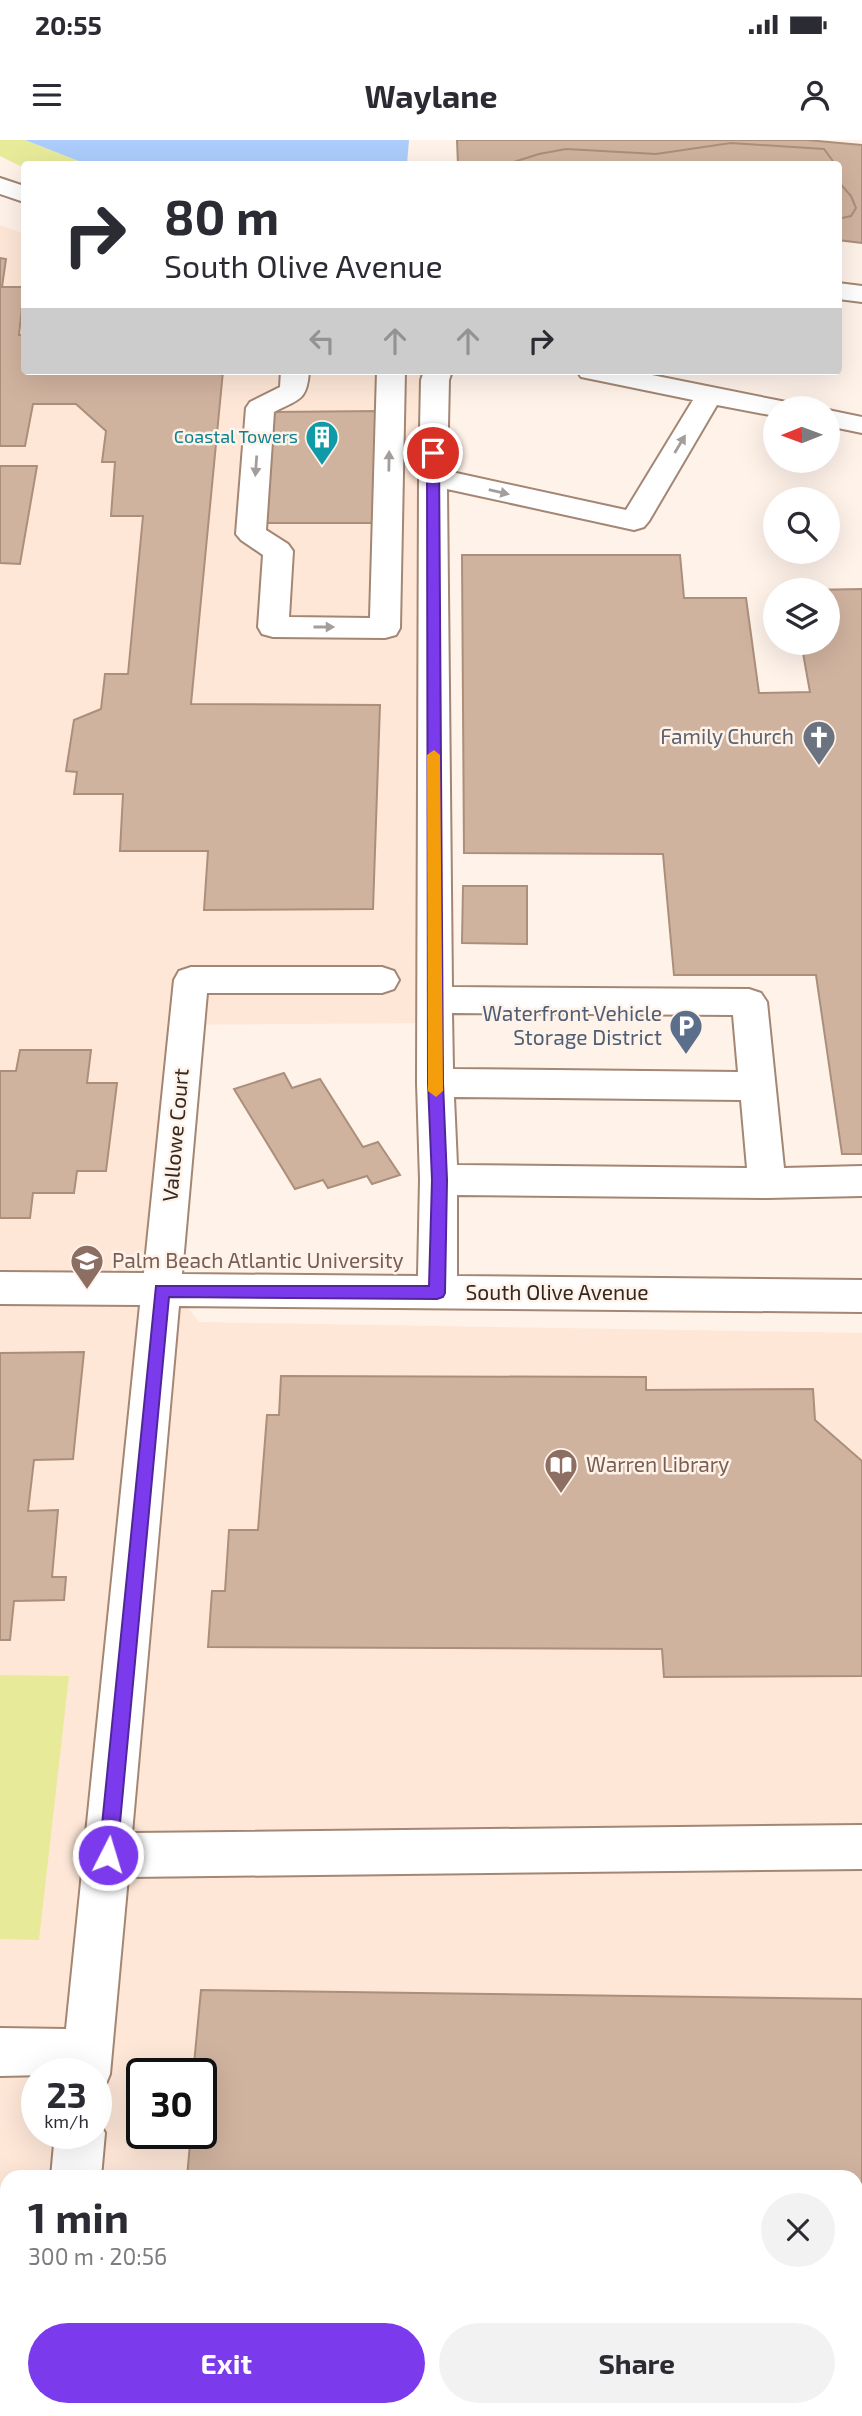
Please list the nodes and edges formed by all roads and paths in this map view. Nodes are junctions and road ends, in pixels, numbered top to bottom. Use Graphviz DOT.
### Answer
graph roads {
  1 [pos="0,185"];
  2 [pos="21,194"];
  3 [pos="842,292"];
  4 [pos="862,294"];
  5 [pos="295,375"];
  6 [pos="391,375"];
  7 [pos="437,375"];
  8 [pos="613,375"];
  9 [pos="710,394"];
  10 [pos="763,405"];
  11 [pos="840,420"];
  12 [pos="862,425"];
  13 [pos="433,477"];
  14 [pos="382,980"];
  15 [pos="435,1000"];
  16 [pos="435,1083"];
  17 [pos="757,1086"];
  18 [pos="439,1180"];
  19 [pos="862,1181"];
  20 [pos="767,1183"];
  21 [pos="0,1288"];
  22 [pos="162,1291"];
  23 [pos="437,1293"];
  24 [pos="862,1296"];
  25 [pos="862,1847"];
  26 [pos="108,1855"];
  27 [pos="0,2052"];
  28 [pos="47,2058"];
  29 [pos="88,2058"];
  30 [pos="79,2149"];
  31 [pos="77,2170"];
  1 -- 2 [label="street"];
  3 -- 4 [label="street"];
  5 -- 6 [label="street, one-way"];
  7 -- 13 [label="street"];
  8 -- 9 [label="street"];
  9 -- 10 [label="street"];
  13 -- 9 [label="street, one-way"];
  11 -- 12 [label="street"];
  13 -- 15 [label="street"];
  14 -- 22 [label="street, Vallowe Court"];
  15 -- 16 [label="street"];
  15 -- 17 [label="street"];
  16 -- 17 [label="street"];
  16 -- 18 [label="street"];
  17 -- 20 [label="street"];
  18 -- 20 [label="street"];
  18 -- 23 [label="street"];
  19 -- 20 [label="street"];
  21 -- 22 [label="street, South Olive Avenue"];
  22 -- 23 [label="street, South Olive Avenue"];
  22 -- 26 [label="street, Vallowe Court"];
  23 -- 24 [label="street, South Olive Avenue"];
  25 -- 26 [label="street"];
  26 -- 29 [label="street, Vallowe Court"];
  27 -- 28 [label="street"];
  30 -- 31 [label="street"];
}
